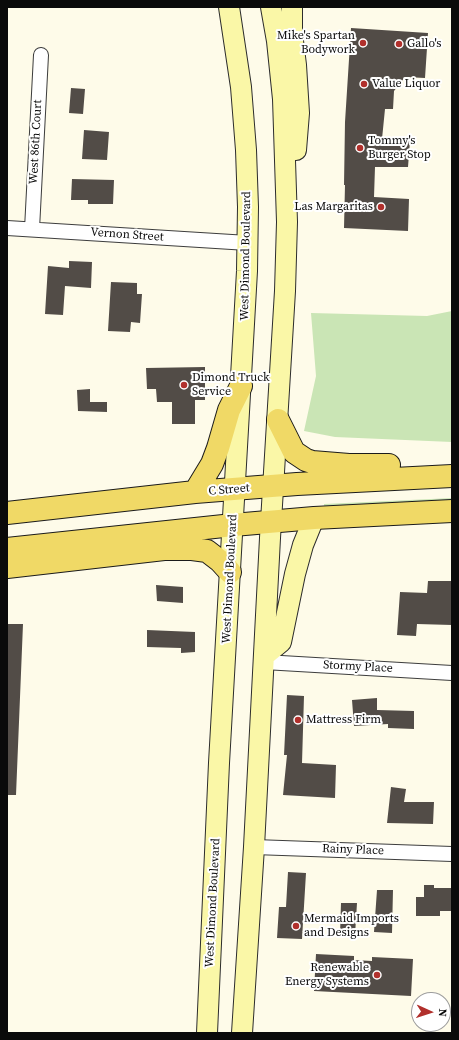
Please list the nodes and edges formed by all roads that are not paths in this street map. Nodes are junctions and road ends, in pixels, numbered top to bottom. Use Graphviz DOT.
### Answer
graph roads {
  1 [pos="229,7"];
  2 [pos="271,7"];
  3 [pos="292,7"];
  4 [pos="41,55"];
  5 [pos="286,222"];
  6 [pos="7,228"];
  7 [pos="32,229"];
  8 [pos="248,243"];
  9 [pos="241,386"];
  10 [pos="278,420"];
  11 [pos="452,464"];
  12 [pos="452,476"];
  13 [pos="274,486"];
  14 [pos="235,490"];
  15 [pos="195,492"];
  16 [pos="452,511"];
  17 [pos="7,514"];
  18 [pos="314,518"];
  19 [pos="272,522"];
  20 [pos="233,525"];
  21 [pos="7,549"];
  22 [pos="7,567"];
  23 [pos="230,572"];
  24 [pos="264,659"];
  25 [pos="452,673"];
  26 [pos="254,847"];
  27 [pos="452,854"];
  28 [pos="207,1033"];
  29 [pos="242,1033"];
  1 -- 8 [label="main road, West Dimond Boulevard"];
  2 -- 5 [label="main road"];
  3 -- 5 [label="main road"];
  4 -- 7 [label="street, West 86th Court"];
  5 -- 10 [label="main road"];
  6 -- 7 [label="street, Vernon Street"];
  7 -- 8 [label="street, Vernon Street"];
  8 -- 9 [label="main road, West Dimond Boulevard"];
  9 -- 14 [label="main road, West Dimond Boulevard"];
  9 -- 15 [label="main road"];
  10 -- 11 [label="main road"];
  10 -- 13 [label="main road"];
  12 -- 13 [label="main road, C Street"];
  13 -- 14 [label="main road, C Street"];
  13 -- 19 [label="main road"];
  14 -- 15 [label="main road, C Street"];
  14 -- 20 [label="main road, West Dimond Boulevard"];
  15 -- 17 [label="main road, C Street"];
  16 -- 18 [label="main road"];
  18 -- 19 [label="main road"];
  18 -- 24 [label="main road"];
  19 -- 20 [label="main road"];
  19 -- 24 [label="main road"];
  20 -- 21 [label="main road"];
  20 -- 23 [label="main road, West Dimond Boulevard"];
  22 -- 23 [label="main road"];
  23 -- 28 [label="main road, West Dimond Boulevard"];
  24 -- 25 [label="street, Stormy Place"];
  24 -- 26 [label="main road"];
  26 -- 27 [label="street, Rainy Place"];
  26 -- 29 [label="main road"];
}
